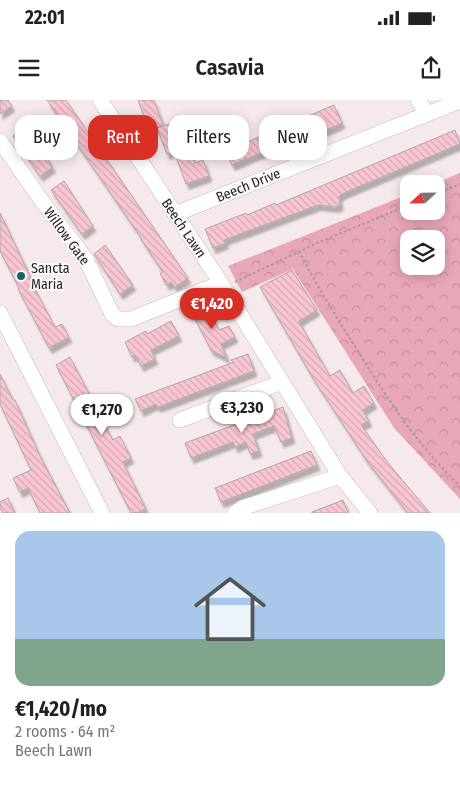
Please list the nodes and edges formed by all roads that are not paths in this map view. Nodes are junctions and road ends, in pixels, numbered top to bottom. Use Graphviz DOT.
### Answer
graph roads {
  1 [pos="100,100"];
  2 [pos="418,100"];
  3 [pos="460,101"];
  4 [pos="427,114"];
  5 [pos="0,140"];
  6 [pos="175,214"];
  7 [pos="227,283"];
  8 [pos="0,313"];
  9 [pos="282,382"];
  10 [pos="180,420"];
  11 [pos="340,476"];
  12 [pos="102,513"];
  13 [pos="235,513"];
  14 [pos="370,513"];
  1 -- 6 [label="street, Beech Lawn"];
  2 -- 4 [label="street"];
  3 -- 4 [label="street, Beech Drive"];
  4 -- 6 [label="street, Beech Drive"];
  5 -- 7 [label="street, Willow Gate"];
  6 -- 7 [label="street, Beech Lawn"];
  7 -- 9 [label="street, Beech Lawn"];
  8 -- 12 [label="street"];
  9 -- 10 [label="street"];
  9 -- 11 [label="street, Beech Lawn"];
  11 -- 13 [label="street"];
  11 -- 14 [label="street, Beech Lawn"];
}
